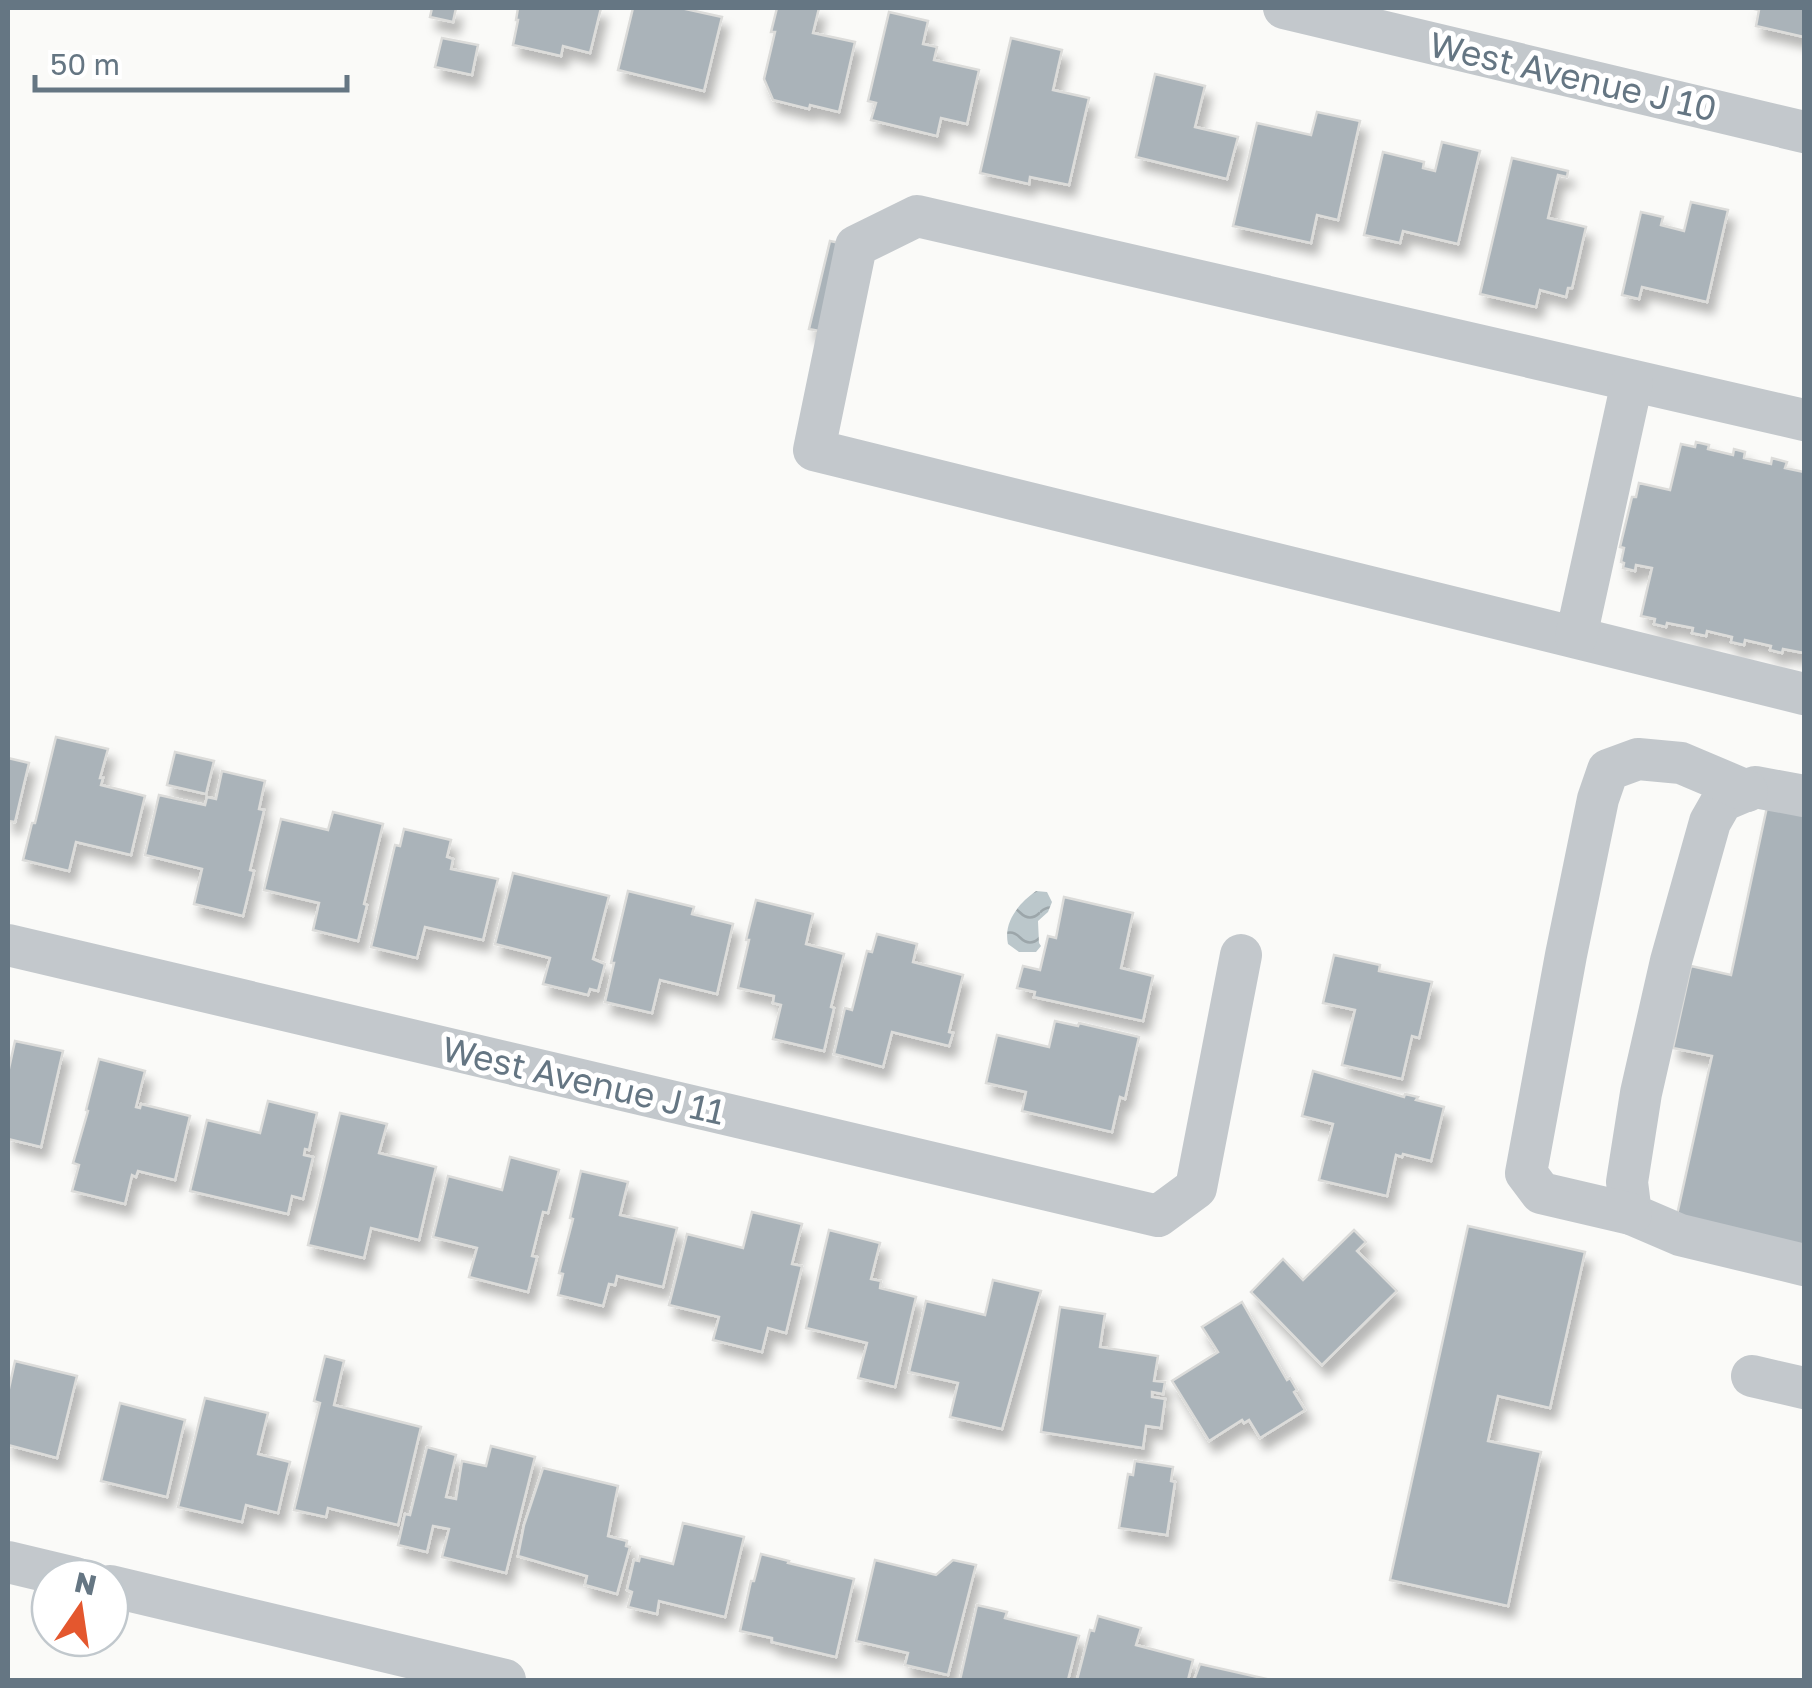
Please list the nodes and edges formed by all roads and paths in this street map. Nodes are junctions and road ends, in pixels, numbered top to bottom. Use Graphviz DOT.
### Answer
graph roads {
  1 [pos="1284,8"];
  2 [pos="1804,132"];
  3 [pos="1632,382"];
  4 [pos="1804,420"];
  5 [pos="1576,637"];
  6 [pos="1804,694"];
  7 [pos="1747,791"];
  8 [pos="1804,796"];
  9 [pos="8,945"];
  10 [pos="1242,956"];
  11 [pos="1631,1214"];
  12 [pos="1804,1265"];
  13 [pos="1752,1376"];
  14 [pos="1804,1388"];
  15 [pos="130,1591"];
  16 [pos="505,1680"];
  1 -- 2 [label="street, West Avenue J 10"];
  3 -- 4 [label="street"];
  3 -- 5 [label="street"];
  3 -- 5 [label="street"];
  5 -- 6 [label="street"];
  7 -- 8 [label="street"];
  7 -- 11 [label="street"];
  7 -- 11 [label="street"];
  9 -- 10 [label="street, West Avenue J 11"];
  11 -- 12 [label="street"];
  13 -- 14 [label="street"];
  15 -- 16 [label="street"];
}
